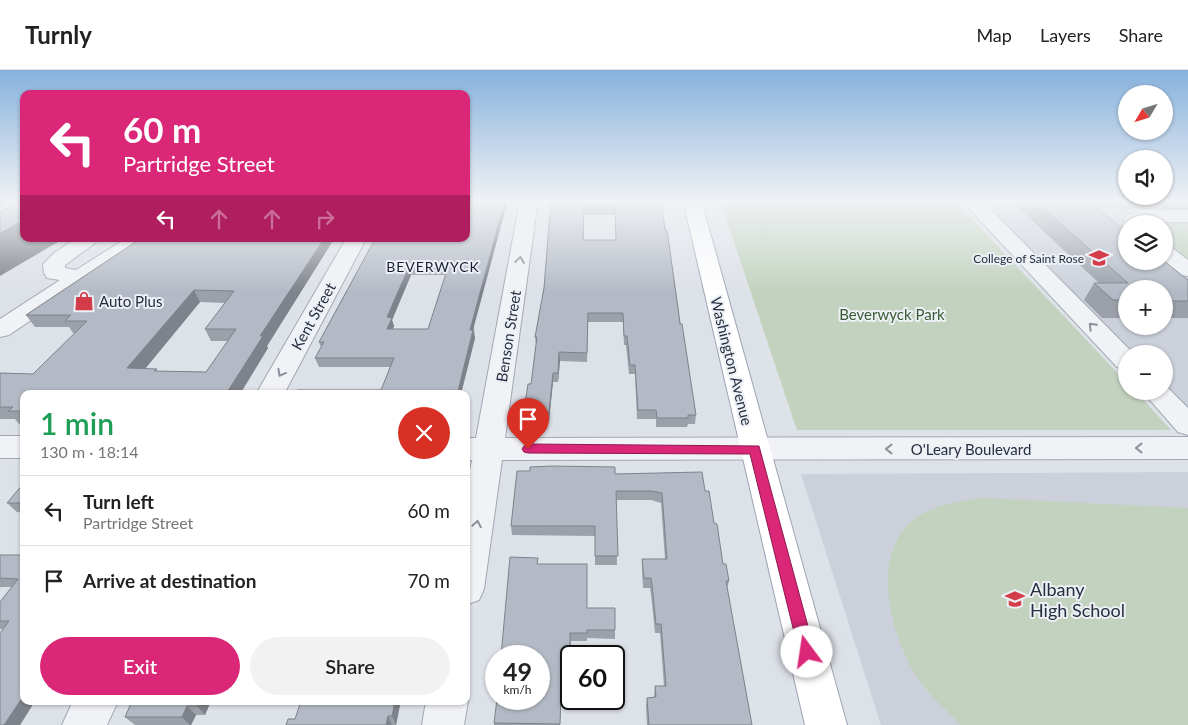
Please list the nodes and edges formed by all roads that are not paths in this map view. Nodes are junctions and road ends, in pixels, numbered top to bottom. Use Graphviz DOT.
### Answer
graph roads {
  1 [pos="523,231"];
  2 [pos="700,231"];
  3 [pos="1000,231"];
  4 [pos="84,242"];
  5 [pos="133,242"];
  6 [pos="354,242"];
  7 [pos="1173,258"];
  8 [pos="1188,270"];
  9 [pos="79,278"];
  10 [pos="0,330"];
  11 [pos="1118,353"];
  12 [pos="272,390"];
  13 [pos="1164,400"];
  14 [pos="1188,425"];
  15 [pos="0,446"];
  16 [pos="20,447"];
  17 [pos="1188,448"];
  18 [pos="478,449"];
  19 [pos="755,449"];
  20 [pos="470,542"];
  21 [pos="95,705"];
  22 [pos="446,705"];
  23 [pos="83,725"];
  24 [pos="443,725"];
  25 [pos="826,725"];
  18 -- 1 [label="street, Benson Street, one-way"];
  2 -- 19 [label="main road, Washington Avenue"];
  11 -- 3 [label="street, one-way"];
  4 -- 9 [label="street"];
  5 -- 9 [label="street"];
  6 -- 12 [label="street, Kent Street, one-way"];
  7 -- 8 [label="street"];
  9 -- 10 [label="street"];
  13 -- 14 [label="street"];
  15 -- 16 [label="street"];
  17 -- 19 [label="street, O'Leary Boulevard, one-way"];
  18 -- 19 [label="street, O'Leary Boulevard"];
  20 -- 18 [label="street, Benson Street, one-way"];
  19 -- 25 [label="main road, Washington Avenue"];
  21 -- 23 [label="street"];
  22 -- 24 [label="street"];
}
